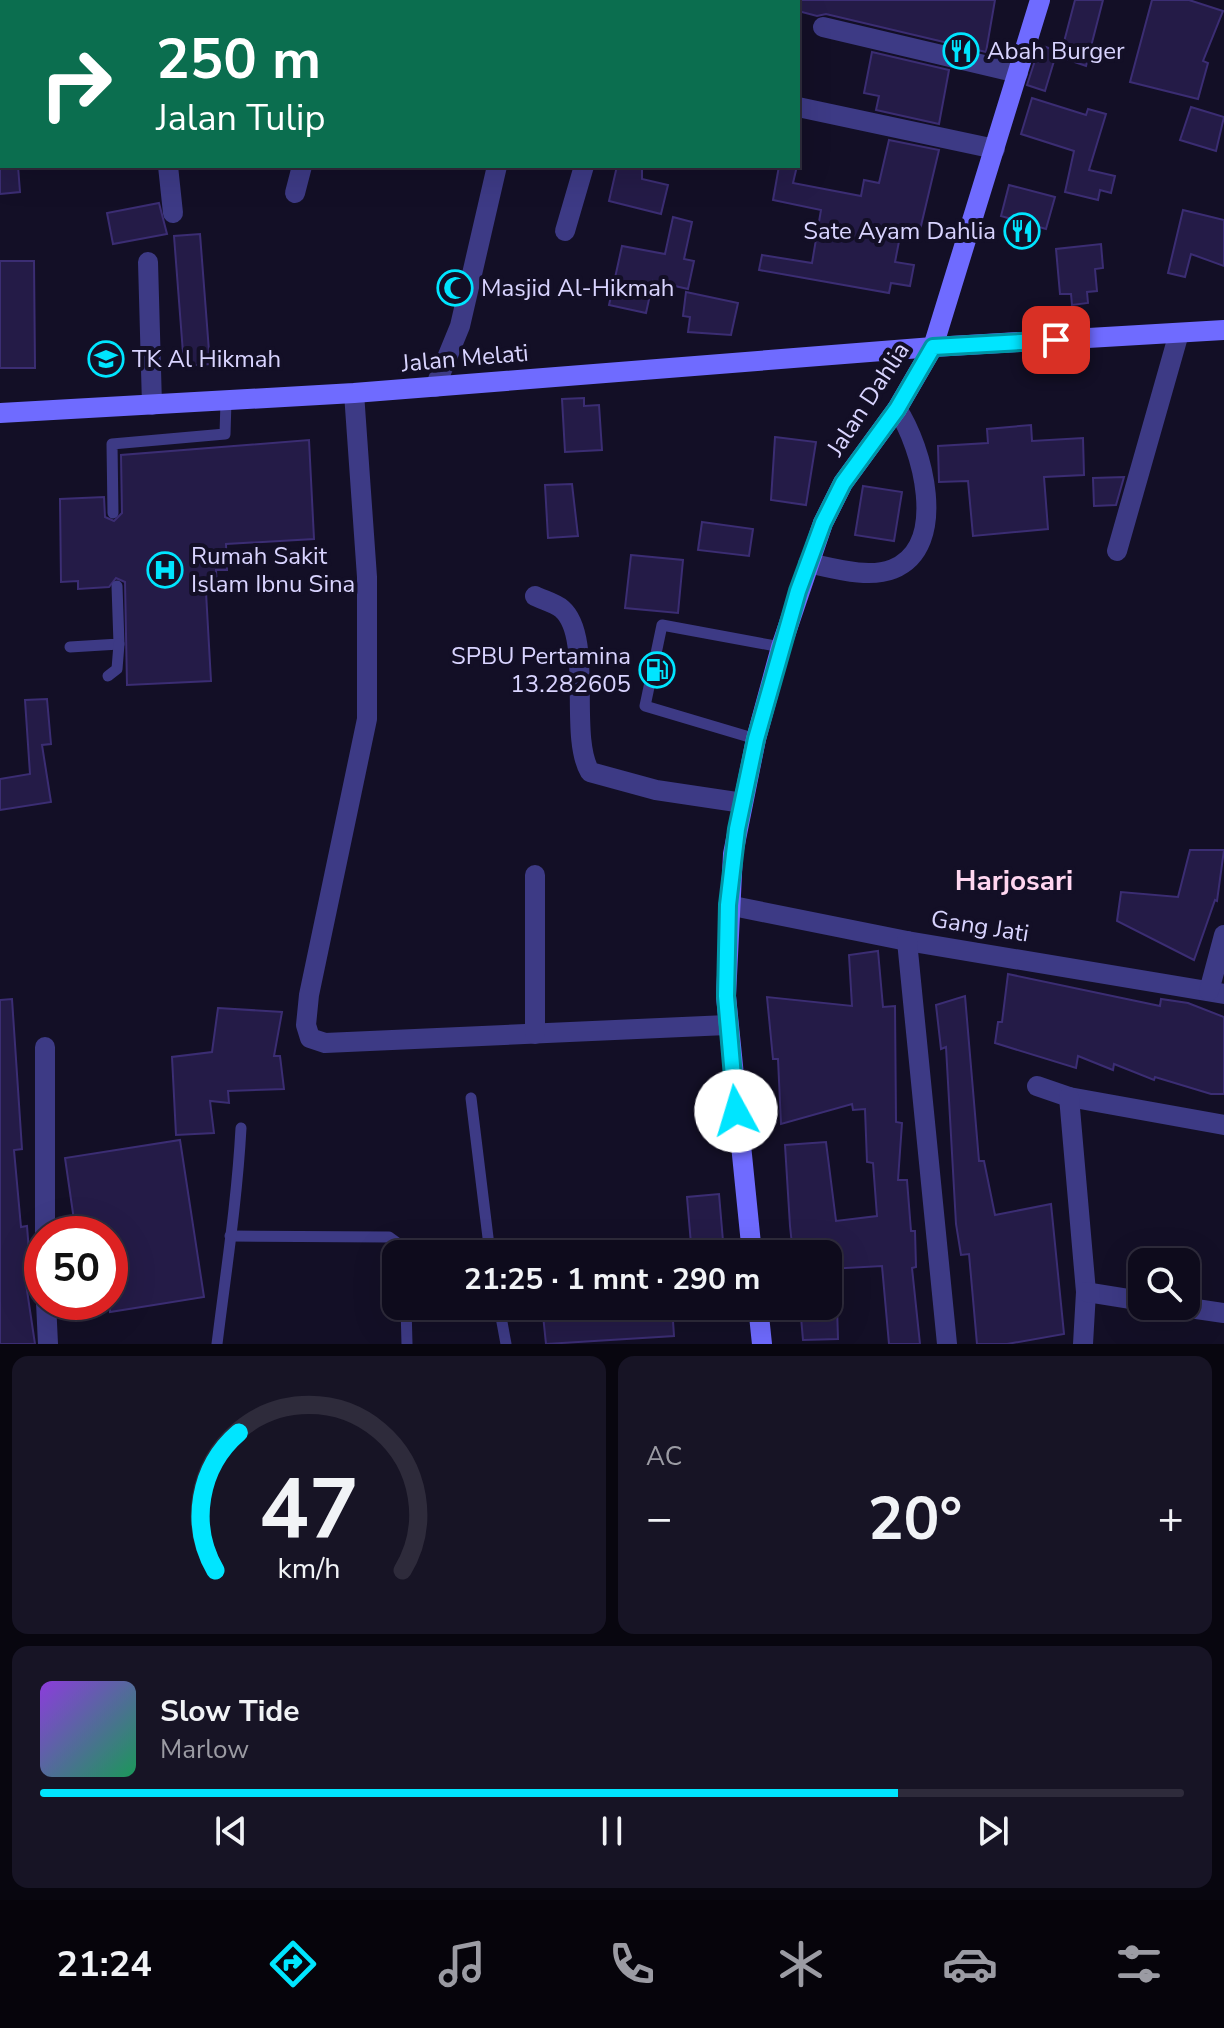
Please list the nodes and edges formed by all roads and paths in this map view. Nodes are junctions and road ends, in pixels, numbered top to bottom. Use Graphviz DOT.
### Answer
graph roads {
  1 [pos="1040,0"];
  2 [pos="823,27"];
  3 [pos="1018,73"];
  4 [pos="800,107"];
  5 [pos="995,149"];
  6 [pos="168,168"];
  7 [pos="301,168"];
  8 [pos="497,168"];
  9 [pos="583,168"];
  10 [pos="295,193"];
  11 [pos="173,213"];
  12 [pos="565,231"];
  13 [pos="148,262"];
  14 [pos="1224,330"];
  15 [pos="1179,333"];
  16 [pos="933,347"];
  17 [pos="435,387"];
  18 [pos="354,393"];
  19 [pos="226,401"];
  20 [pos="152,405"];
  21 [pos="897,409"];
  22 [pos="0,413"];
  23 [pos="113,513"];
  24 [pos="1117,551"];
  25 [pos="808,563"];
  26 [pos="117,586"];
  27 [pos="535,596"];
  28 [pos="119,644"];
  29 [pos="70,647"];
  30 [pos="781,647"];
  31 [pos="108,676"];
  32 [pos="756,739"];
  33 [pos="743,803"];
  34 [pos="535,875"];
  35 [pos="728,905"];
  36 [pos="1224,935"];
  37 [pos="907,941"];
  38 [pos="1217,992"];
  39 [pos="727,1025"];
  40 [pos="535,1034"];
  41 [pos="45,1047"];
  42 [pos="1037,1086"];
  43 [pos="1069,1097"];
  44 [pos="471,1098"];
  45 [pos="1224,1125"];
  46 [pos="241,1128"];
  47 [pos="45,1216"];
  48 [pos="230,1236"];
  49 [pos="396,1240"];
  50 [pos="488,1240"];
  51 [pos="750,1240"];
  52 [pos="1086,1292"];
  53 [pos="1128,1299"];
  54 [pos="1200,1310"];
  55 [pos="1224,1313"];
  56 [pos="47,1320"];
  57 [pos="406,1320"];
  58 [pos="502,1320"];
  59 [pos="759,1320"];
  60 [pos="48,1344"];
  61 [pos="217,1344"];
  62 [pos="407,1344"];
  63 [pos="506,1344"];
  64 [pos="762,1344"];
  65 [pos="947,1344"];
  66 [pos="1083,1344"];
  1 -- 3 [label="main road, Jalan Dahlia"];
  2 -- 3 [label="street"];
  3 -- 5 [label="main road, Jalan Dahlia"];
  4 -- 5 [label="street"];
  5 -- 16 [label="main road, Jalan Dahlia"];
  6 -- 11 [label="street"];
  7 -- 10 [label="street"];
  8 -- 17 [label="street"];
  9 -- 12 [label="street"];
  13 -- 20 [label="street"];
  14 -- 15 [label="main road, Jalan Melati"];
  15 -- 16 [label="main road, Jalan Melati"];
  15 -- 24 [label="street"];
  16 -- 17 [label="main road, Jalan Melati"];
  16 -- 21 [label="main road, Jalan Dahlia"];
  17 -- 18 [label="main road, Jalan Melati"];
  18 -- 19 [label="main road, Jalan Melati"];
  18 -- 40 [label="street"];
  19 -- 20 [label="main road, Jalan Melati"];
  19 -- 23 [label="lane"];
  20 -- 22 [label="main road, Jalan Melati"];
  21 -- 25 [label="main road, Jalan Dahlia"];
  21 -- 25 [label="street"];
  25 -- 30 [label="main road, Jalan Dahlia"];
  26 -- 28 [label="lane"];
  27 -- 33 [label="street"];
  28 -- 29 [label="lane"];
  28 -- 31 [label="lane"];
  30 -- 32 [label="main road, Jalan Dahlia"];
  30 -- 32 [label="lane"];
  32 -- 33 [label="main road, Jalan Dahlia"];
  33 -- 35 [label="main road, Jalan Dahlia"];
  34 -- 40 [label="street"];
  35 -- 37 [label="street, Gang Jati"];
  35 -- 39 [label="main road, Jalan Dahlia"];
  36 -- 38 [label="street"];
  37 -- 38 [label="street, Gang Jati"];
  37 -- 65 [label="street"];
  39 -- 40 [label="street"];
  39 -- 51 [label="main road, Jalan Dahlia"];
  41 -- 47 [label="street"];
  42 -- 43 [label="street"];
  43 -- 45 [label="street"];
  43 -- 52 [label="street"];
  44 -- 50 [label="lane"];
  46 -- 48 [label="lane"];
  48 -- 49 [label="lane"];
  48 -- 61 [label="lane"];
  52 -- 53 [label="street"];
  52 -- 66 [label="street"];
  54 -- 55 [label="street"];
  56 -- 60 [label="street"];
  57 -- 62 [label="lane"];
  58 -- 63 [label="lane"];
  59 -- 64 [label="main road"];
}
